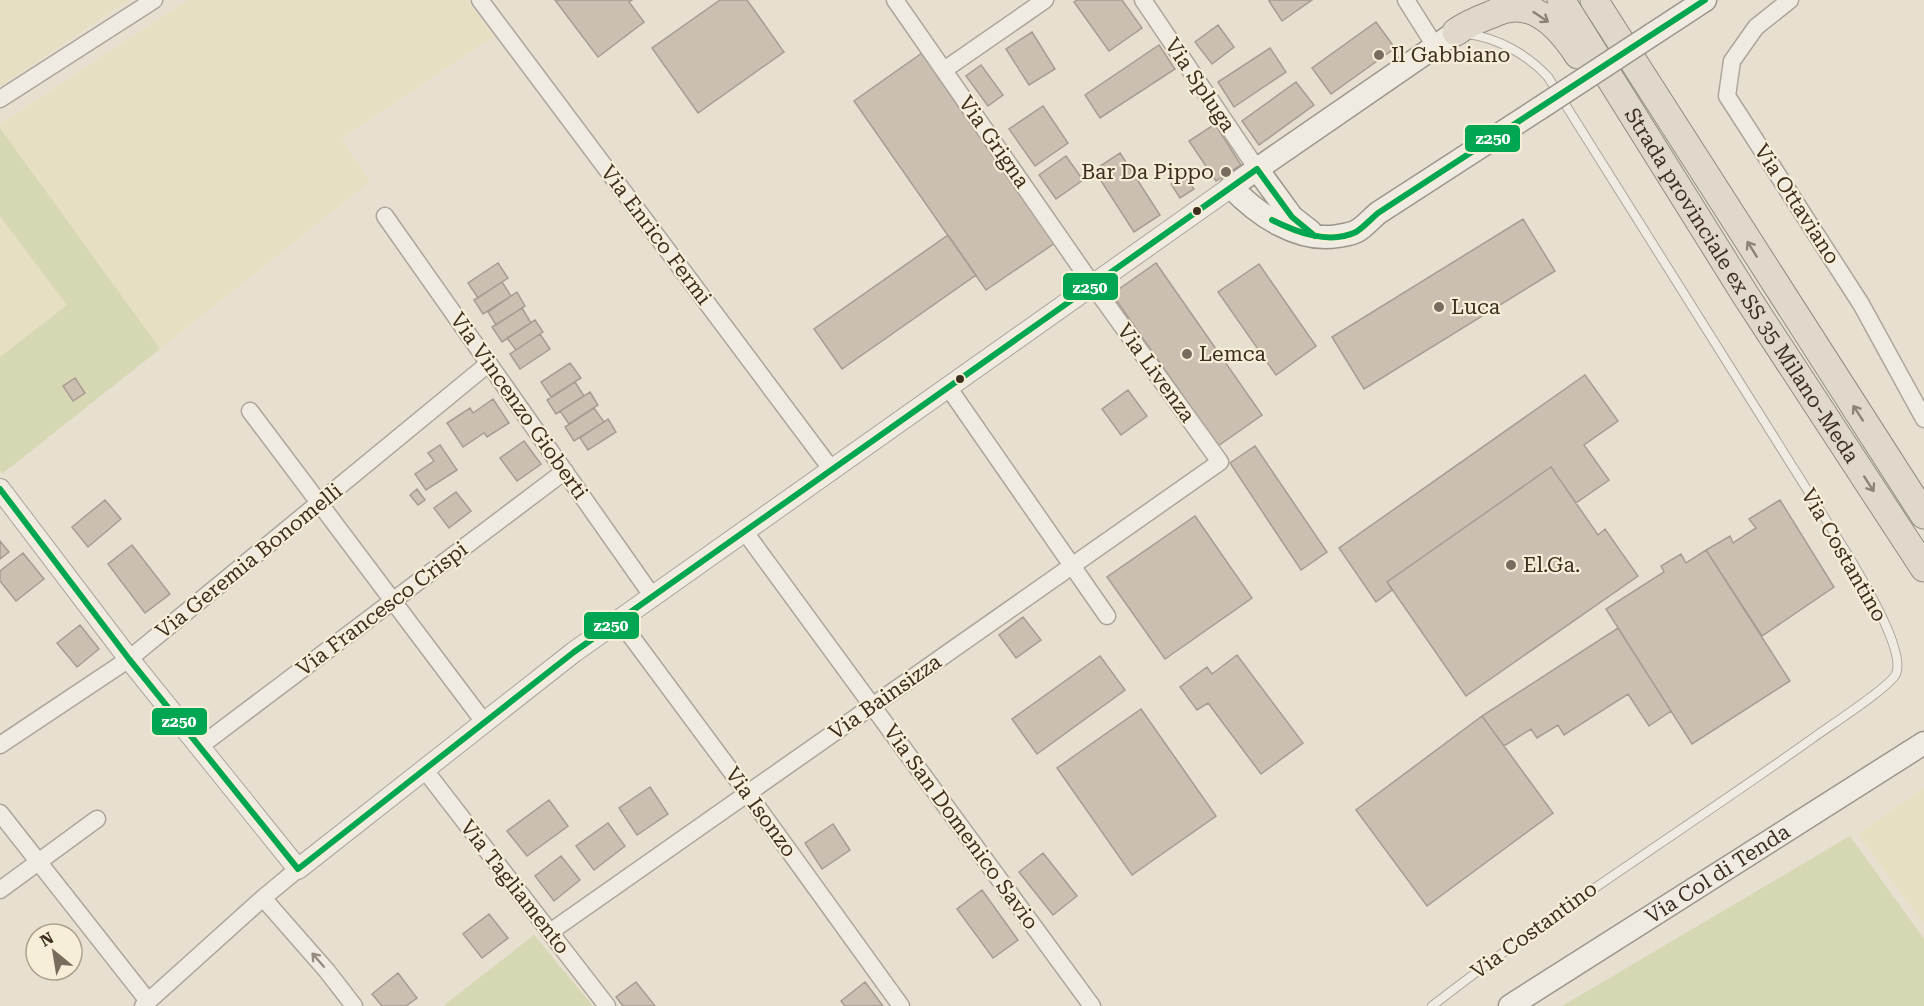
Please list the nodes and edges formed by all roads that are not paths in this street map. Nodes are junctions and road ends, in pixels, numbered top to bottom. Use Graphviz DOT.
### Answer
graph roads {
  1 [pos="154,0"];
  2 [pos="480,0"];
  3 [pos="895,0"];
  4 [pos="1045,0"];
  5 [pos="1143,0"];
  6 [pos="1406,0"];
  7 [pos="1485,0"];
  8 [pos="1561,0"];
  9 [pos="1594,0"];
  10 [pos="1615,0"];
  11 [pos="1705,0"];
  12 [pos="1790,0"];
  13 [pos="1452,34"];
  14 [pos="944,70"];
  15 [pos="0,99"];
  16 [pos="1658,99"];
  17 [pos="1649,139"];
  18 [pos="1257,170"];
  19 [pos="1231,187"];
  20 [pos="385,216"];
  21 [pos="1316,236"];
  22 [pos="1092,284"];
  23 [pos="488,364"];
  24 [pos="948,387"];
  25 [pos="250,411"];
  26 [pos="1924,419"];
  27 [pos="1220,462"];
  28 [pos="831,470"];
  29 [pos="565,471"];
  30 [pos="0,489"];
  31 [pos="320,503"];
  32 [pos="1924,515"];
  33 [pos="745,532"];
  34 [pos="1073,564"];
  35 [pos="1924,568"];
  36 [pos="653,597"];
  37 [pos="393,602"];
  38 [pos="1107,616"];
  39 [pos="619,620"];
  40 [pos="129,658"];
  41 [pos="873,707"];
  42 [pos="484,722"];
  43 [pos="1924,742"];
  44 [pos="0,745"];
  45 [pos="199,747"];
  46 [pos="424,769"];
  47 [pos="748,794"];
  48 [pos="0,813"];
  49 [pos="97,819"];
  50 [pos="38,862"];
  51 [pos="298,869"];
  52 [pos="0,890"];
  53 [pos="262,898"];
  54 [pos="550,932"];
  55 [pos="146,1004"];
  56 [pos="354,1006"];
  57 [pos="607,1006"];
  58 [pos="901,1006"];
  59 [pos="1092,1006"];
  60 [pos="1432,1006"];
  61 [pos="1510,1006"];
  1 -- 15 [label="street"];
  2 -- 28 [label="street, Via Enrico Fermi"];
  3 -- 14 [label="street, Via Grigna"];
  4 -- 14 [label="street"];
  5 -- 18 [label="street, Via Spluga"];
  6 -- 13 [label="street"];
  7 -- 13 [label="highway"];
  8 -- 17 [label="highway, Strada provinciale ex SS 35 Milano-Meda"];
  9 -- 16 [label="highway, Strada provinciale ex SS 35 Milano-Meda"];
  10 -- 16 [label="highway"];
  11 -- 21 [label="main road, bridge"];
  12 -- 26 [label="street, Via Ottaviano"];
  13 -- 17 [label="highway, one-way"];
  13 -- 18 [label="main road"];
  13 -- 60 [label="lane, Via Costantino"];
  14 -- 22 [label="street, Via Grigna"];
  32 -- 16 [label="highway, Strada provinciale ex SS 35 Milano-Meda, one-way"];
  17 -- 35 [label="highway, Strada provinciale ex SS 35 Milano-Meda, one-way"];
  18 -- 19 [label="main road"];
  18 -- 21 [label="main road"];
  19 -- 21 [label="main road"];
  19 -- 22 [label="street"];
  20 -- 23 [label="street, Via Vincenzo Gioberti"];
  22 -- 24 [label="street"];
  22 -- 27 [label="street, Via Livenza"];
  23 -- 29 [label="street, Via Vincenzo Gioberti"];
  23 -- 31 [label="street, Via Geremia Bonomelli"];
  24 -- 28 [label="street"];
  24 -- 34 [label="street"];
  25 -- 31 [label="street"];
  27 -- 34 [label="street, Via Bainsizza"];
  28 -- 33 [label="street"];
  29 -- 36 [label="street, Via Vincenzo Gioberti"];
  29 -- 37 [label="street, Via Francesco Crispi"];
  30 -- 40 [label="street"];
  31 -- 37 [label="street"];
  31 -- 40 [label="street, Via Geremia Bonomelli"];
  33 -- 36 [label="street"];
  33 -- 41 [label="street, Via San Domenico Savio"];
  34 -- 38 [label="street"];
  34 -- 41 [label="street, Via Bainsizza"];
  36 -- 39 [label="street"];
  37 -- 42 [label="street"];
  37 -- 45 [label="street, Via Francesco Crispi"];
  39 -- 42 [label="street"];
  39 -- 47 [label="street, Via Isonzo"];
  40 -- 44 [label="street, Via Geremia Bonomelli"];
  40 -- 45 [label="street"];
  41 -- 47 [label="street, Via Bainsizza"];
  41 -- 59 [label="street, Via San Domenico Savio"];
  42 -- 46 [label="street"];
  43 -- 61 [label="main road, Via Col di Tenda"];
  45 -- 51 [label="street"];
  46 -- 51 [label="street"];
  46 -- 54 [label="street, Via Tagliamento"];
  47 -- 54 [label="street, Via Bainsizza"];
  47 -- 58 [label="street, Via Isonzo"];
  48 -- 50 [label="street"];
  49 -- 50 [label="street"];
  50 -- 52 [label="street"];
  50 -- 55 [label="street"];
  51 -- 53 [label="street"];
  53 -- 55 [label="street"];
  56 -- 53 [label="street, one-way"];
  54 -- 57 [label="street, Via Tagliamento"];
}
